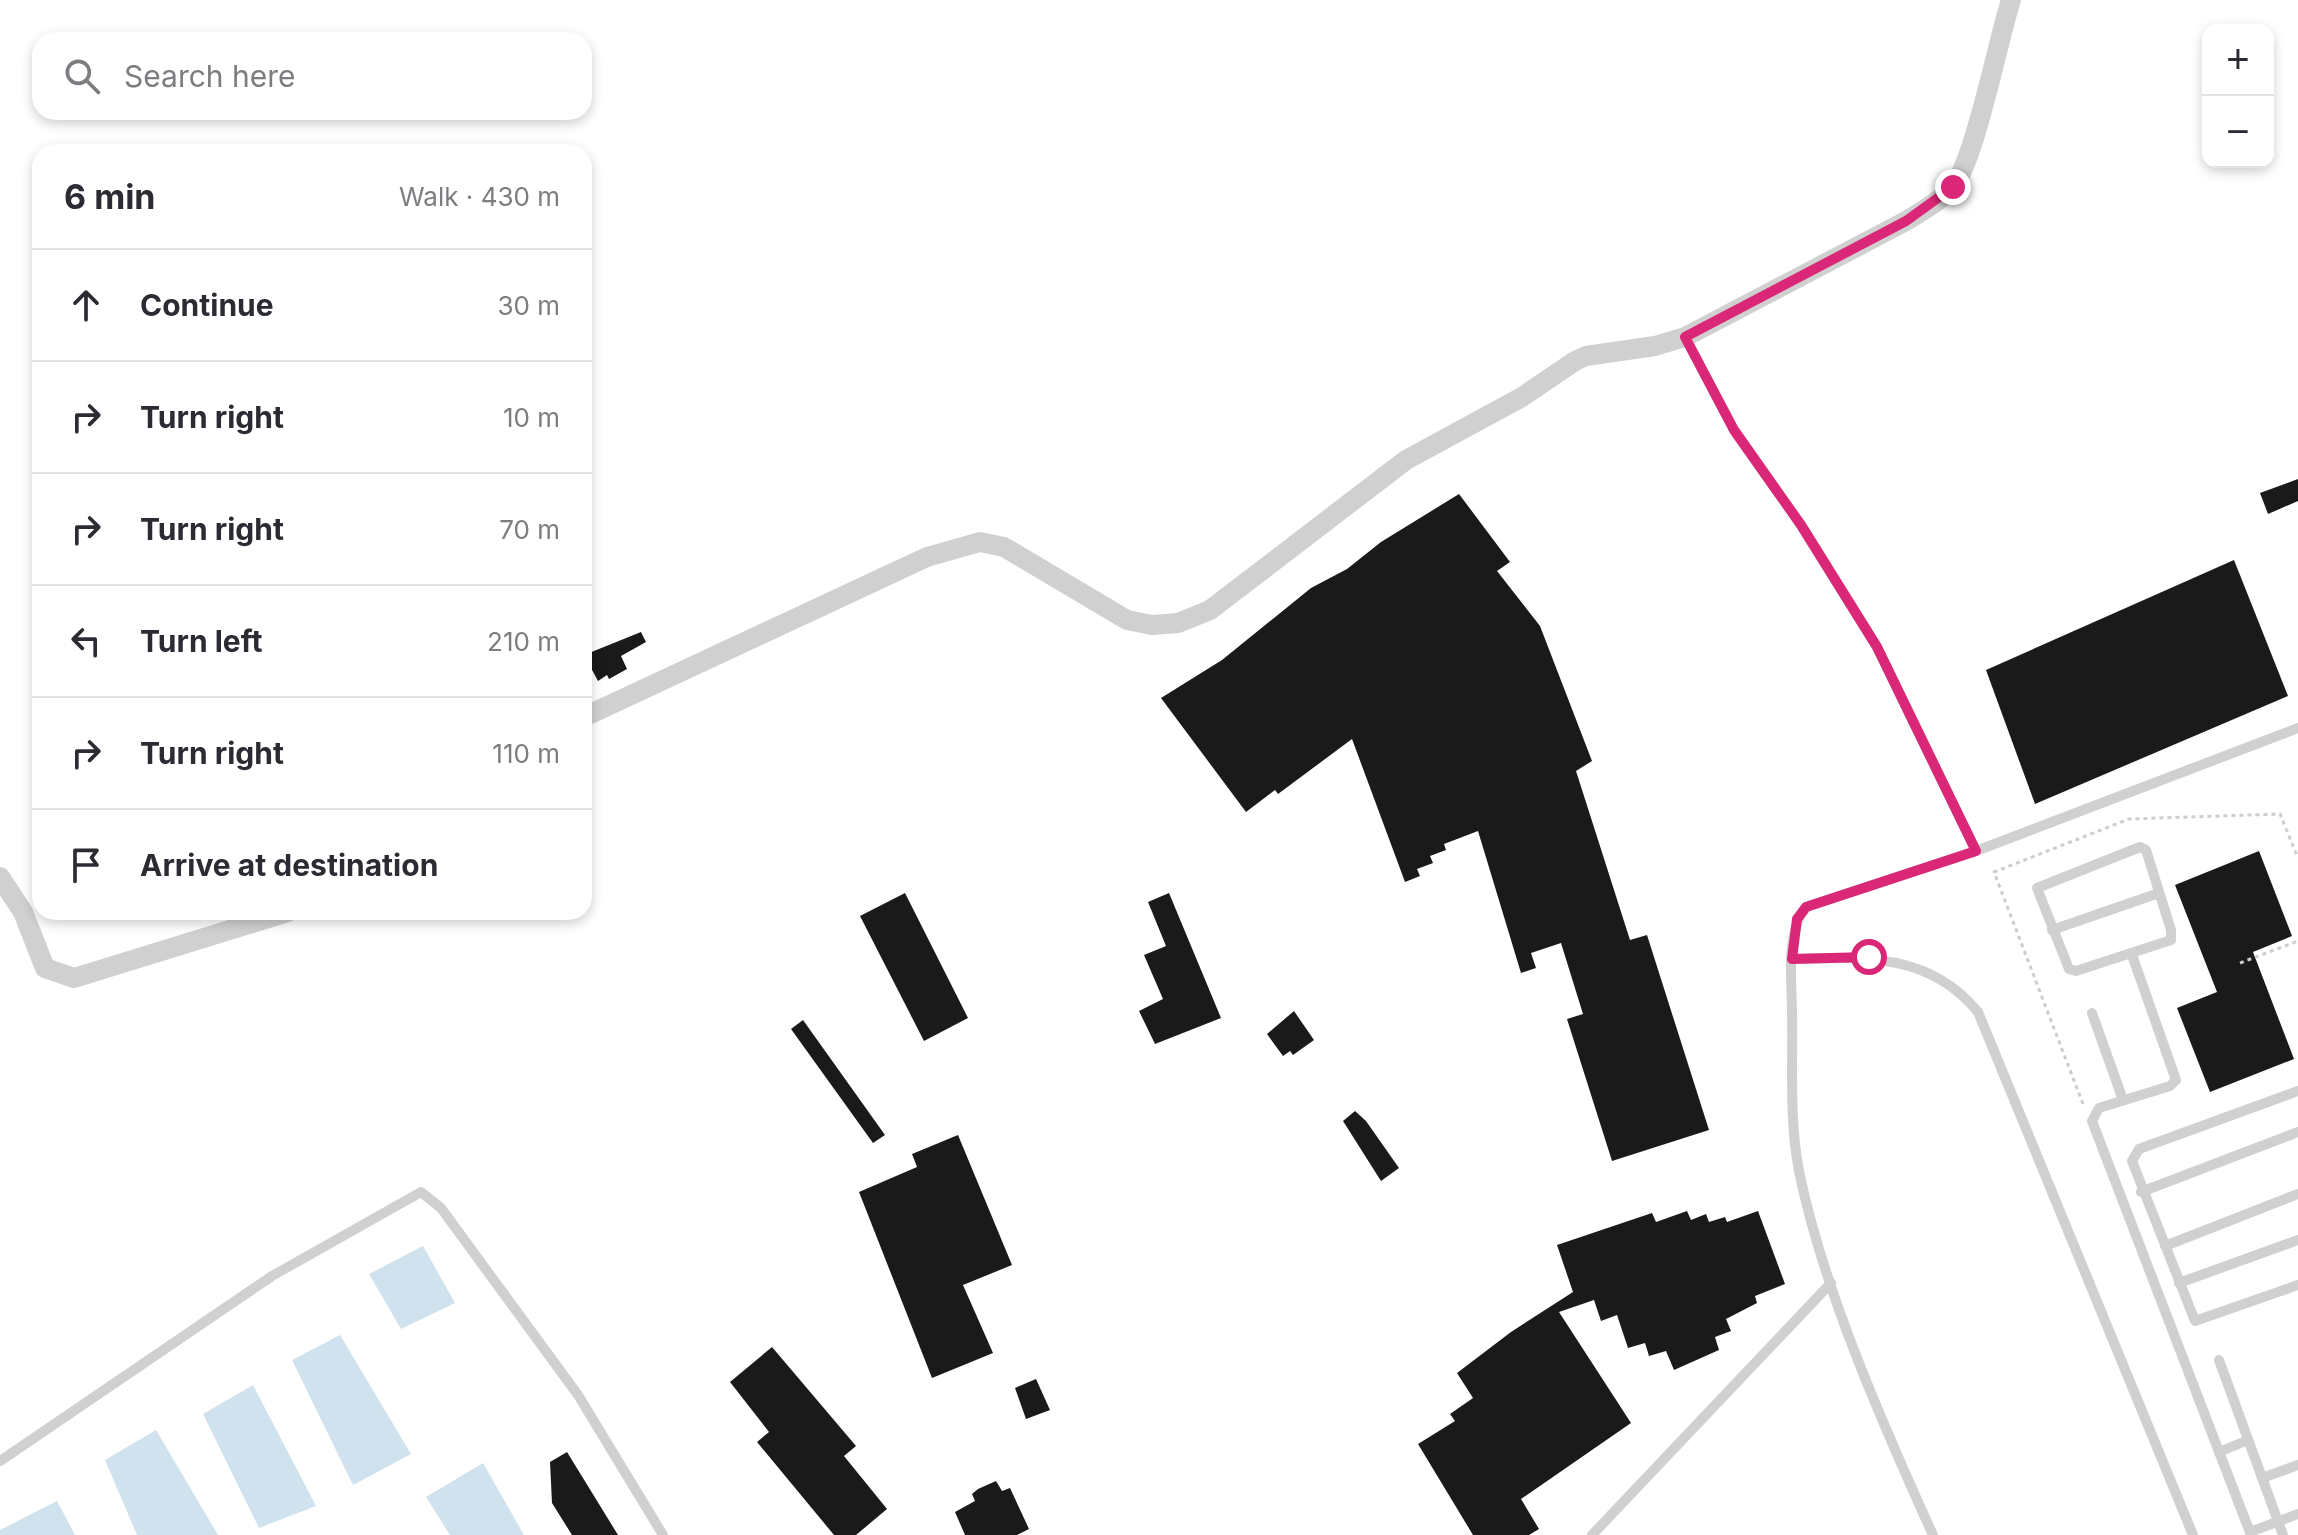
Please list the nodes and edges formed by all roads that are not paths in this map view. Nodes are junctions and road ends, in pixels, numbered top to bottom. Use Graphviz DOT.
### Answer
graph roads {
  1 [pos="2011,0"];
  2 [pos="1685,337"];
  3 [pos="592,713"];
  4 [pos="2298,728"];
  5 [pos="1976,851"];
  6 [pos="0,877"];
  7 [pos="2159,893"];
  8 [pos="262,920"];
  9 [pos="2052,930"];
  10 [pos="2132,955"];
  11 [pos="1792,959"];
  12 [pos="2092,1013"];
  13 [pos="2298,1091"];
  14 [pos="2123,1100"];
  15 [pos="2298,1132"];
  16 [pos="2141,1192"];
  17 [pos="2298,1194"];
  18 [pos="2298,1240"];
  19 [pos="2165,1246"];
  20 [pos="1831,1283"];
  21 [pos="2179,1283"];
  22 [pos="2298,1285"];
  23 [pos="2219,1360"];
  24 [pos="2248,1440"];
  25 [pos="2219,1452"];
  26 [pos="0,1461"];
  27 [pos="2298,1465"];
  28 [pos="2262,1478"];
  29 [pos="2298,1514"];
  30 [pos="2277,1521"];
  31 [pos="2251,1533"];
  32 [pos="663,1535"];
  33 [pos="1592,1535"];
  34 [pos="1933,1535"];
  35 [pos="2193,1535"];
  36 [pos="2283,1535"];
  1 -- 2 [label="street"];
  2 -- 3 [label="street"];
  2 -- 5 [label="lane"];
  4 -- 5 [label="lane"];
  5 -- 11 [label="lane"];
  6 -- 8 [label="street"];
  7 -- 9 [label="lane"];
  7 -- 9 [label="lane"];
  7 -- 10 [label="lane"];
  9 -- 10 [label="lane"];
  10 -- 14 [label="lane"];
  11 -- 20 [label="lane"];
  11 -- 35 [label="lane"];
  12 -- 14 [label="lane"];
  13 -- 16 [label="lane"];
  14 -- 25 [label="lane"];
  15 -- 16 [label="lane"];
  16 -- 19 [label="lane"];
  17 -- 19 [label="lane"];
  18 -- 21 [label="lane"];
  19 -- 21 [label="lane"];
  20 -- 33 [label="lane"];
  20 -- 34 [label="lane"];
  21 -- 22 [label="lane"];
  23 -- 24 [label="lane"];
  24 -- 25 [label="lane"];
  24 -- 28 [label="lane"];
  25 -- 31 [label="lane"];
  26 -- 32 [label="lane"];
  27 -- 28 [label="lane"];
  28 -- 30 [label="lane"];
  29 -- 30 [label="lane"];
  30 -- 31 [label="lane"];
  30 -- 36 [label="lane"];
}
